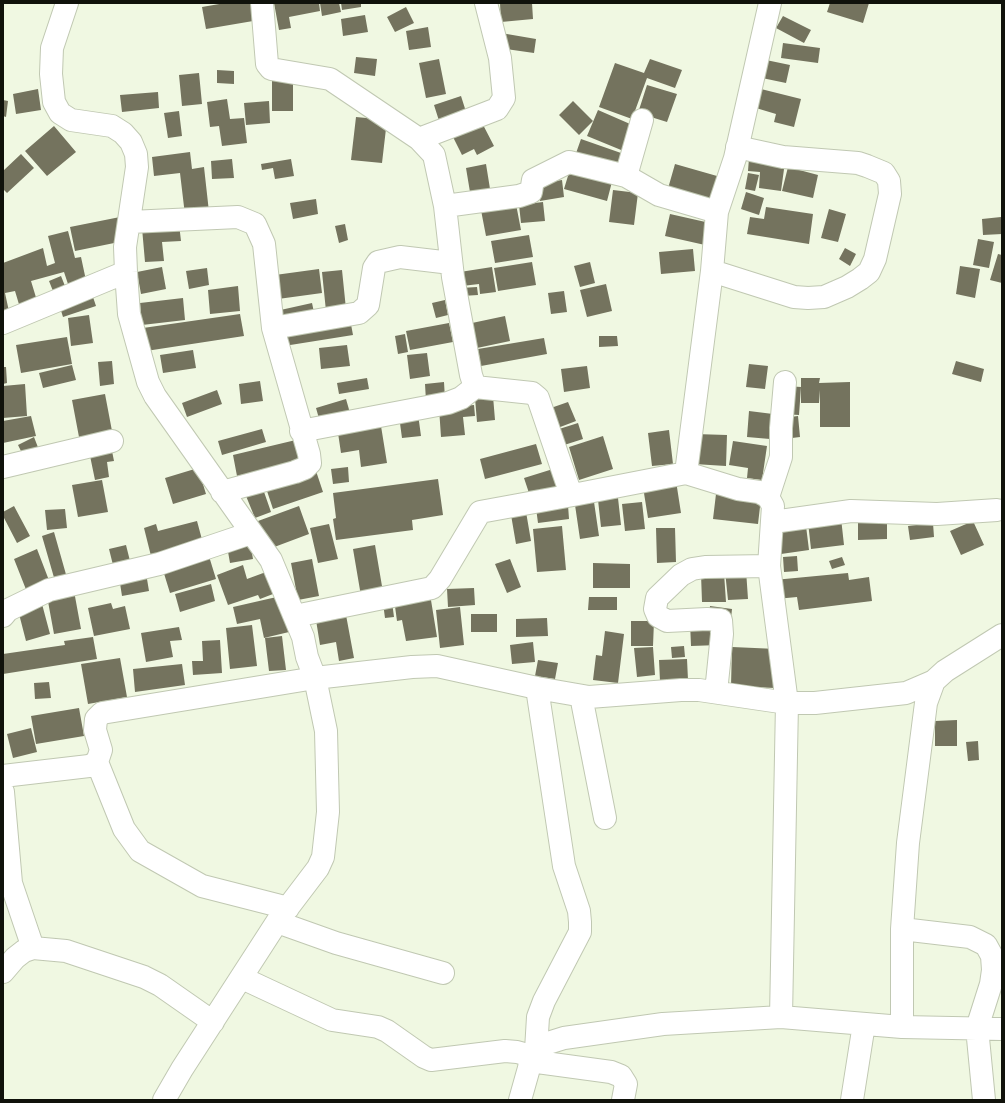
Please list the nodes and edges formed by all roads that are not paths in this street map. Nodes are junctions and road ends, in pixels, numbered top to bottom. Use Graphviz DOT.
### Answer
graph roads {
  1 [pos="67,3"];
  2 [pos="262,3"];
  3 [pos="486,3"];
  4 [pos="770,3"];
  5 [pos="642,120"];
  6 [pos="419,139"];
  7 [pos="737,147"];
  8 [pos="626,176"];
  9 [pos="446,206"];
  10 [pos="717,212"];
  11 [pos="130,222"];
  12 [pos="451,263"];
  13 [pos="712,270"];
  14 [pos="126,272"];
  15 [pos="3,323"];
  16 [pos="273,328"];
  17 [pos="785,382"];
  18 [pos="475,387"];
  19 [pos="301,431"];
  20 [pos="112,441"];
  21 [pos="3,467"];
  22 [pos="686,473"];
  23 [pos="222,492"];
  24 [pos="573,495"];
  25 [pos="768,497"];
  26 [pos="997,510"];
  27 [pos="773,522"];
  28 [pos="251,533"];
  29 [pos="769,566"];
  30 [pos="3,616"];
  31 [pos="295,616"];
  32 [pos="1002,635"];
  33 [pos="315,678"];
  34 [pos="934,681"];
  35 [pos="537,688"];
  36 [pos="716,692"];
  37 [pos="581,696"];
  38 [pos="786,703"];
  39 [pos="97,762"];
  40 [pos="3,776"];
  41 [pos="3,792"];
  42 [pos="605,818"];
  43 [pos="282,915"];
  44 [pos="902,929"];
  45 [pos="33,948"];
  46 [pos="3,972"];
  47 [pos="443,973"];
  48 [pos="242,978"];
  49 [pos="781,1017"];
  50 [pos="213,1022"];
  51 [pos="864,1024"];
  52 [pos="902,1027"];
  53 [pos="978,1028"];
  54 [pos="1002,1029"];
  55 [pos="531,1055"];
  56 [pos="627,1098"];
  57 [pos="164,1100"];
  58 [pos="520,1100"];
  59 [pos="852,1100"];
  60 [pos="984,1100"];
  1 -- 11 [label="street"];
  2 -- 6 [label="street"];
  3 -- 6 [label="street"];
  4 -- 7 [label="street"];
  5 -- 8 [label="street"];
  6 -- 9 [label="street"];
  7 -- 10 [label="street"];
  7 -- 13 [label="street"];
  8 -- 9 [label="street"];
  8 -- 10 [label="street"];
  9 -- 12 [label="street"];
  10 -- 13 [label="street"];
  11 -- 14 [label="street"];
  11 -- 16 [label="street"];
  12 -- 16 [label="street"];
  12 -- 18 [label="street"];
  13 -- 22 [label="street"];
  14 -- 15 [label="street"];
  14 -- 23 [label="street"];
  16 -- 19 [label="street"];
  17 -- 25 [label="street"];
  18 -- 19 [label="street"];
  18 -- 24 [label="street"];
  19 -- 23 [label="street"];
  20 -- 21 [label="street"];
  22 -- 24 [label="street"];
  22 -- 25 [label="street"];
  23 -- 28 [label="street"];
  24 -- 31 [label="street"];
  25 -- 27 [label="street"];
  26 -- 27 [label="street"];
  27 -- 29 [label="street"];
  28 -- 30 [label="street"];
  28 -- 31 [label="street"];
  29 -- 36 [label="street"];
  29 -- 38 [label="street"];
  31 -- 33 [label="street"];
  32 -- 34 [label="street"];
  33 -- 35 [label="street"];
  33 -- 39 [label="street"];
  33 -- 43 [label="street"];
  34 -- 38 [label="street"];
  34 -- 44 [label="street"];
  35 -- 37 [label="street"];
  35 -- 55 [label="street"];
  36 -- 37 [label="street"];
  36 -- 38 [label="street"];
  37 -- 42 [label="street"];
  38 -- 49 [label="street"];
  39 -- 40 [label="street"];
  39 -- 43 [label="street"];
  41 -- 45 [label="street"];
  43 -- 47 [label="street"];
  43 -- 48 [label="street"];
  44 -- 52 [label="street"];
  44 -- 53 [label="street"];
  45 -- 46 [label="street"];
  45 -- 50 [label="street"];
  48 -- 50 [label="street"];
  48 -- 55 [label="street"];
  49 -- 51 [label="street"];
  49 -- 55 [label="street"];
  50 -- 57 [label="street"];
  51 -- 52 [label="street"];
  51 -- 59 [label="street"];
  52 -- 53 [label="street"];
  53 -- 54 [label="street"];
  53 -- 60 [label="street"];
  55 -- 56 [label="street"];
  55 -- 58 [label="street"];
}
